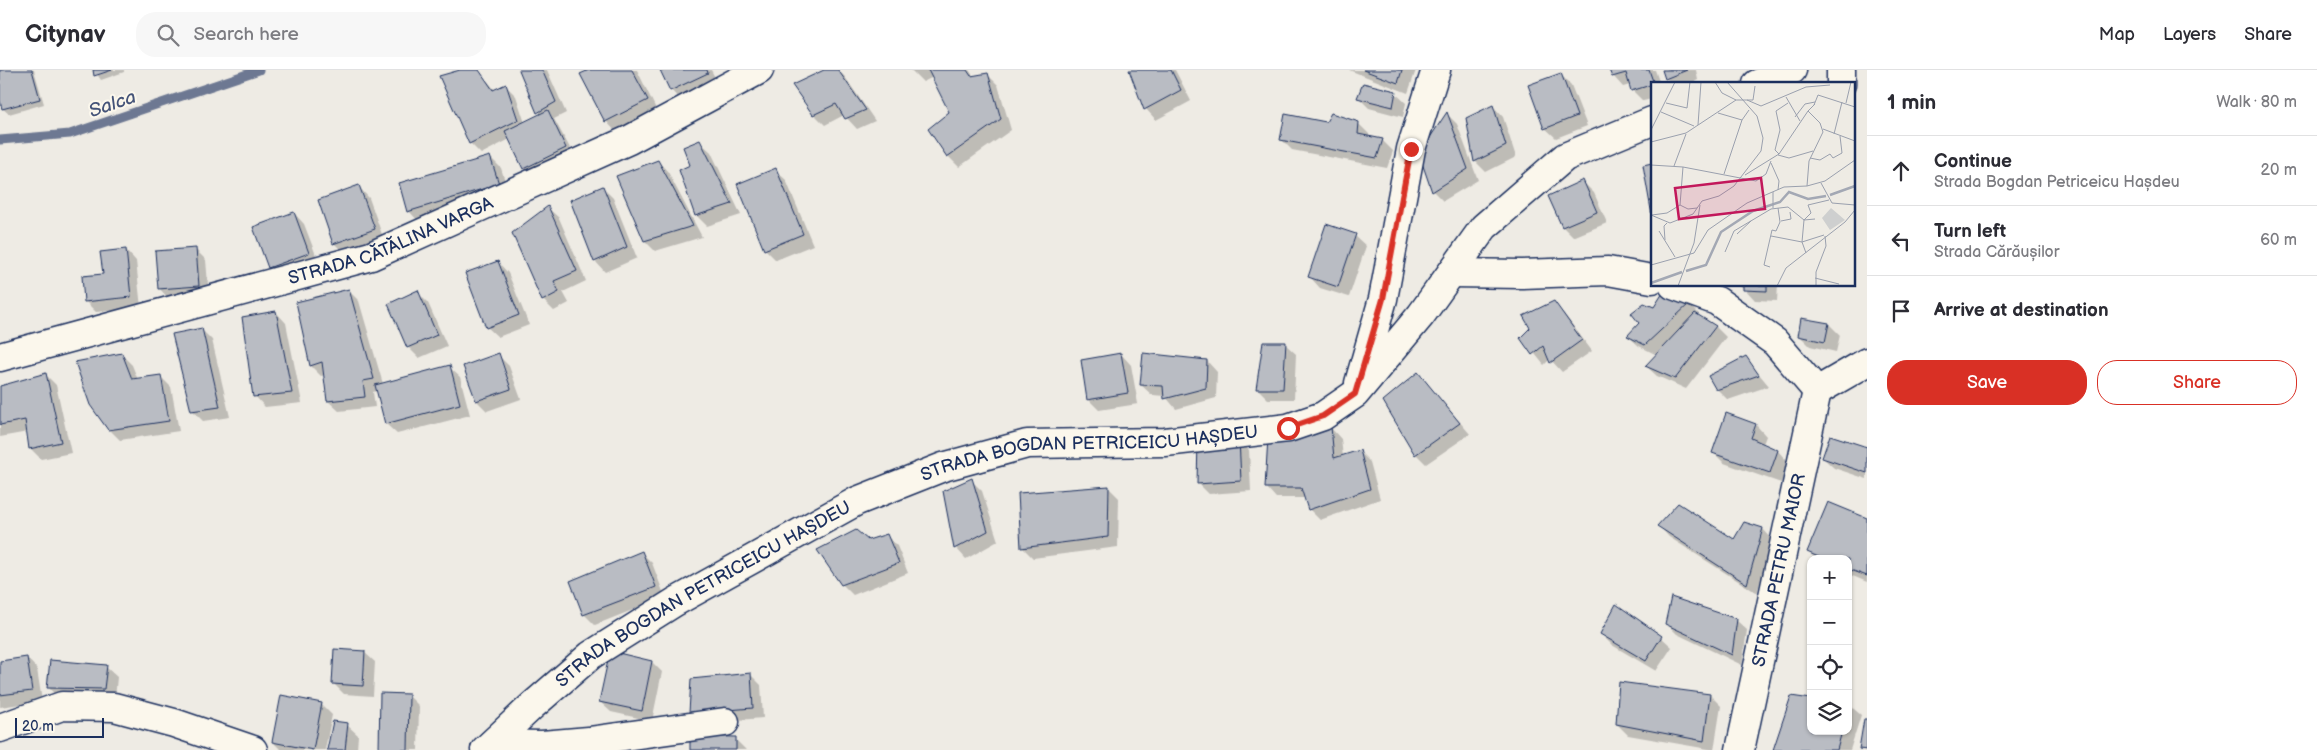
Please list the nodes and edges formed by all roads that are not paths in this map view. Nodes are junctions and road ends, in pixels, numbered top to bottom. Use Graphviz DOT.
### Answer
graph roads {
  1 [pos="759,70"];
  2 [pos="1436,70"];
  3 [pos="1792,70"];
  4 [pos="1762,82"];
  5 [pos="1651,121"];
  6 [pos="1452,273"];
  7 [pos="1651,279"];
  8 [pos="1676,286"];
  9 [pos="0,357"];
  10 [pos="1867,362"];
  11 [pos="1817,391"];
  12 [pos="1355,394"];
  13 [pos="725,722"];
  14 [pos="0,728"];
  15 [pos="489,747"];
  16 [pos="253,750"];
  17 [pos="1740,750"];
  1 -- 9 [label="street, STRADA CĂTĂLINA VARGA"];
  2 -- 12 [label="street"];
  3 -- 4 [label="street"];
  5 -- 6 [label="street, STRADA BOGDAN PETRICEICU HAȘDEU"];
  6 -- 7 [label="street"];
  6 -- 12 [label="street, STRADA BOGDAN PETRICEICU HAȘDEU"];
  8 -- 11 [label="street"];
  10 -- 11 [label="street"];
  11 -- 17 [label="street, STRADA PETRU MAIOR"];
  12 -- 15 [label="street, STRADA BOGDAN PETRICEICU HAȘDEU"];
  13 -- 15 [label="street"];
  14 -- 16 [label="street"];
}
